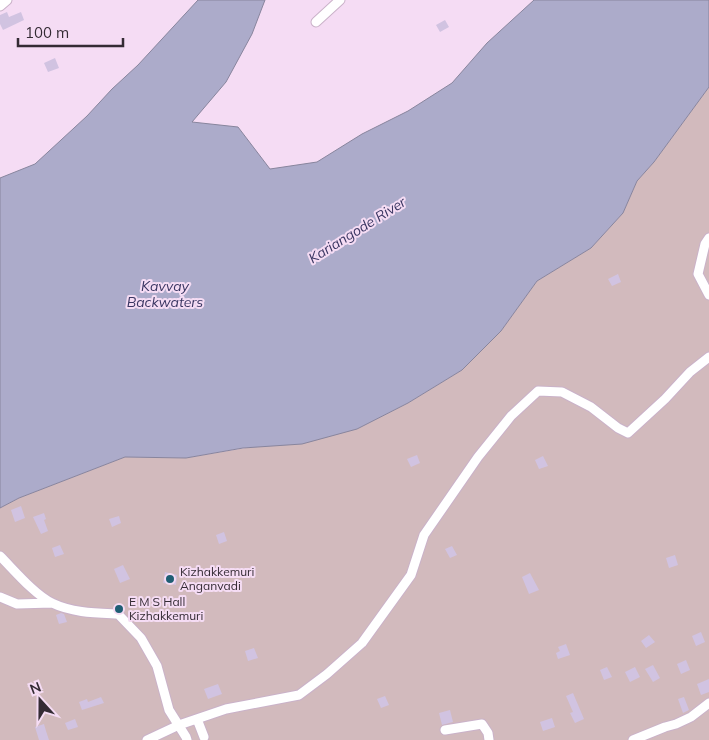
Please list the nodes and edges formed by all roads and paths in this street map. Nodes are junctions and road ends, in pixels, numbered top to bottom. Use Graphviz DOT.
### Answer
graph roads {
  1 [pos="8,0"];
  2 [pos="340,0"];
  3 [pos="0,6"];
  4 [pos="316,22"];
  5 [pos="709,238"];
  6 [pos="709,295"];
  7 [pos="709,357"];
  8 [pos="0,556"];
  9 [pos="0,597"];
  10 [pos="52,603"];
  11 [pos="709,703"];
  12 [pos="197,719"];
  13 [pos="179,726"];
  14 [pos="445,730"];
  15 [pos="204,737"];
  16 [pos="147,740"];
  17 [pos="187,740"];
  18 [pos="489,740"];
  19 [pos="633,740"];
  1 -- 3 [label="street"];
  2 -- 4 [label="street"];
  5 -- 6 [label="street"];
  7 -- 12 [label="street"];
  8 -- 10 [label="street"];
  9 -- 10 [label="street"];
  10 -- 13 [label="street"];
  11 -- 19 [label="street"];
  12 -- 13 [label="street"];
  12 -- 15 [label="street"];
  13 -- 16 [label="street"];
  13 -- 17 [label="street"];
  14 -- 18 [label="street"];
}
